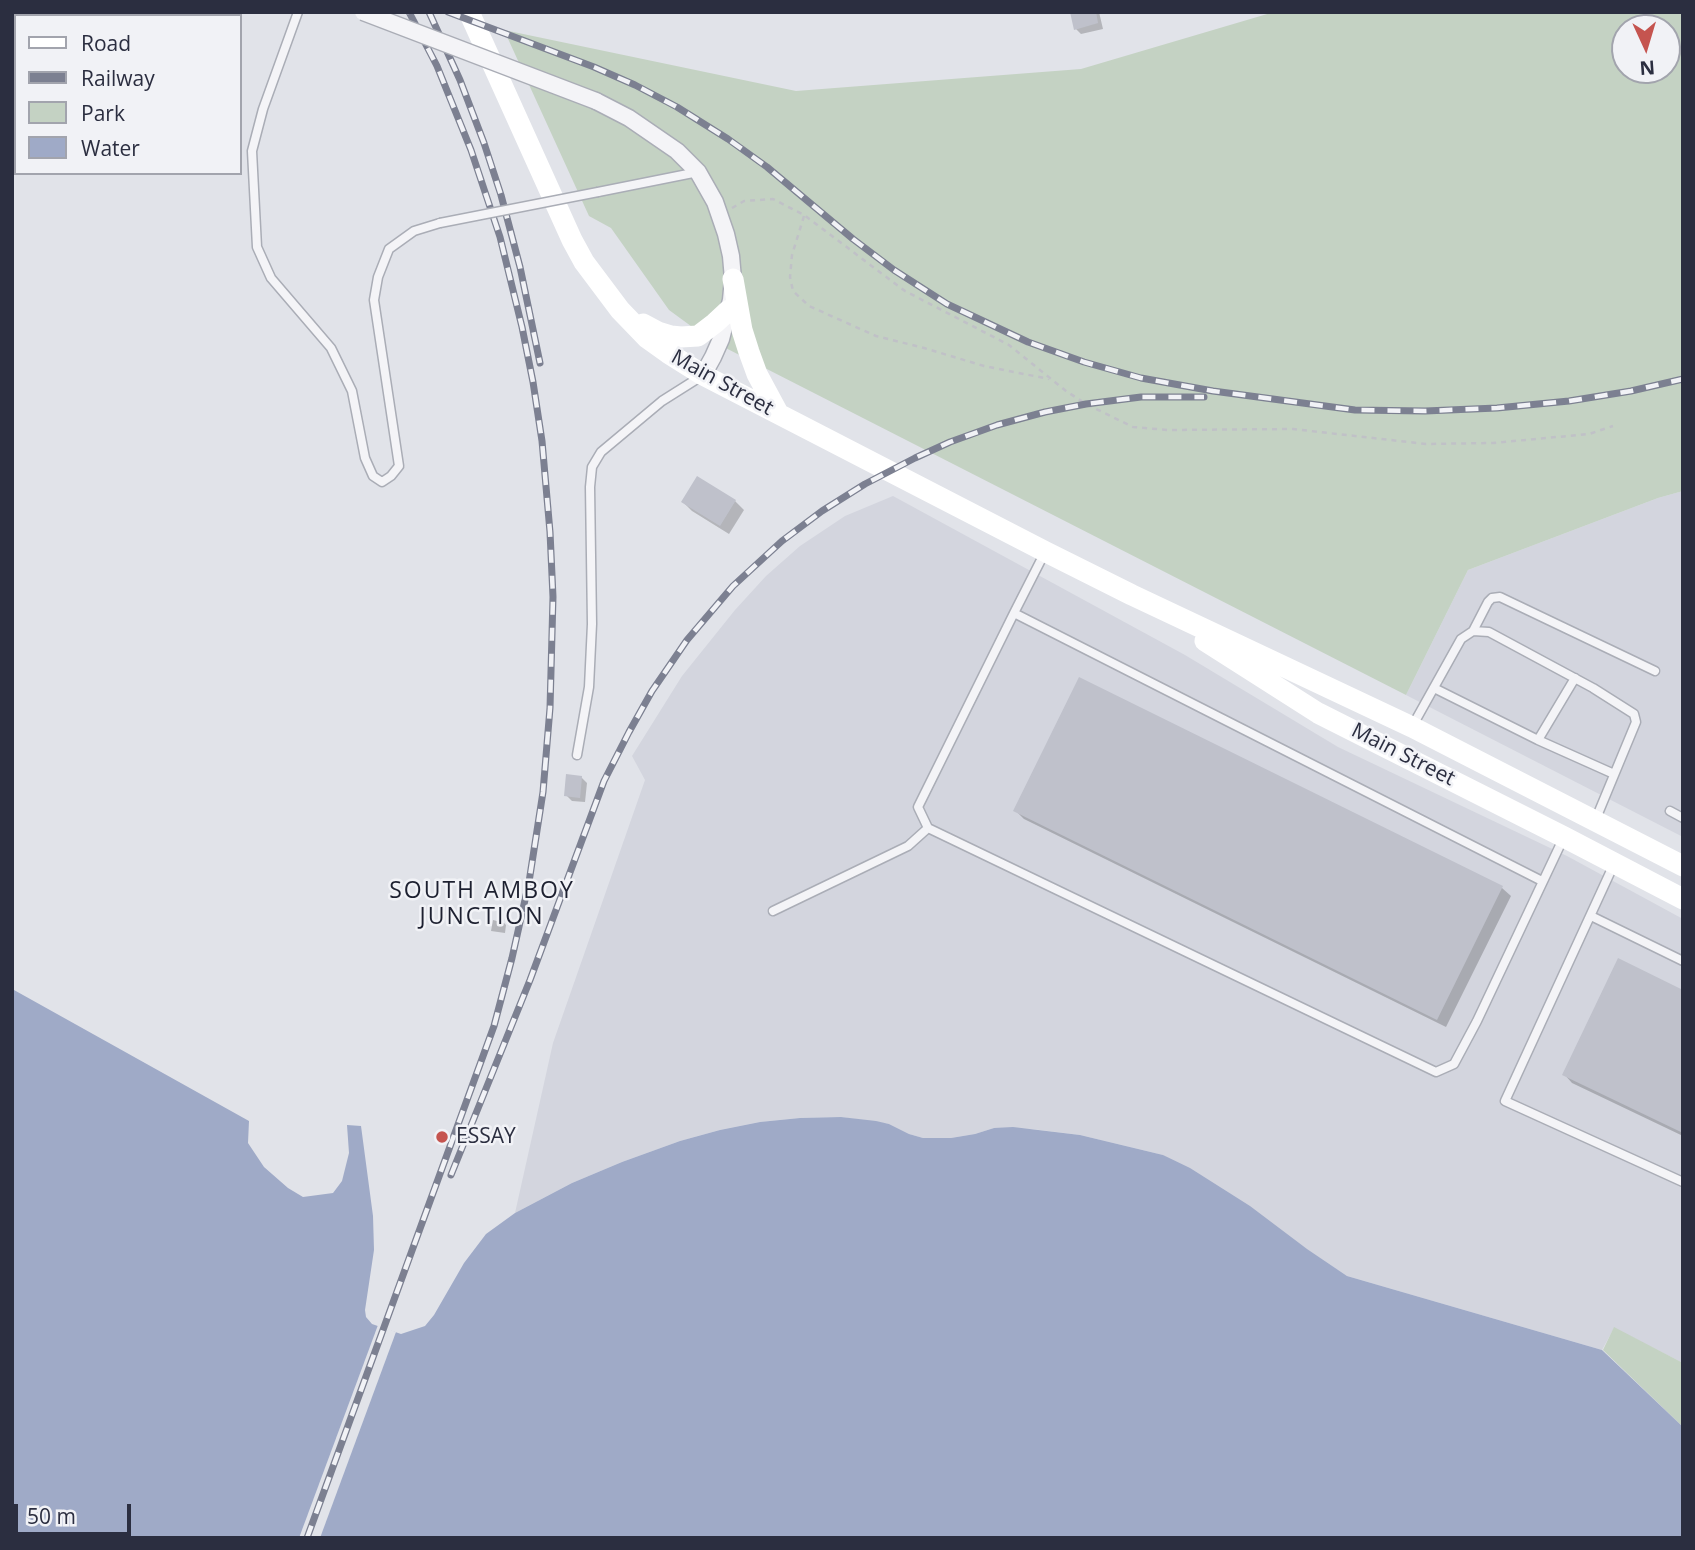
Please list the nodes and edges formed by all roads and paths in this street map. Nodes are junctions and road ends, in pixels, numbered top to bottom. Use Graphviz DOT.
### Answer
graph roads {
  1 [pos="298,12"];
  2 [pos="363,12"];
  3 [pos="470,12"];
  4 [pos="698,172"];
  5 [pos="719,214"];
  6 [pos="804,215"];
  7 [pos="733,279"];
  8 [pos="620,310"];
  9 [pos="729,310"];
  10 [pos="703,375"];
  11 [pos="1052,379"];
  12 [pos="778,413"];
  13 [pos="1613,426"];
  14 [pos="1046,552"];
  15 [pos="1132,595"];
  16 [pos="1014,613"];
  17 [pos="1473,631"];
  18 [pos="1655,671"];
  19 [pos="1575,678"];
  20 [pos="1434,688"];
  21 [pos="1412,727"];
  22 [pos="1538,740"];
  23 [pos="577,755"];
  24 [pos="1614,774"];
  25 [pos="1670,811"];
  26 [pos="1683,818"];
  27 [pos="1595,821"];
  28 [pos="928,828"];
  29 [pos="1564,837"];
  30 [pos="1614,864"];
  31 [pos="1683,866"];
  32 [pos="1542,881"];
  33 [pos="1683,900"];
  34 [pos="774,911"];
  35 [pos="1591,916"];
  36 [pos="1683,961"];
  37 [pos="1683,1182"];
  1 -- 4 [label="lane, bridge"];
  2 -- 4 [label="street, bridge"];
  3 -- 8 [label="main road, Main Street"];
  4 -- 5 [label="street"];
  5 -- 6 [label="path"];
  5 -- 7 [label="street"];
  6 -- 11 [label="path"];
  6 -- 11 [label="path"];
  7 -- 9 [label="street"];
  7 -- 12 [label="main road"];
  8 -- 9 [label="main road"];
  8 -- 10 [label="main road, Main Street"];
  9 -- 10 [label="street"];
  10 -- 12 [label="main road, Main Street"];
  10 -- 23 [label="lane"];
  11 -- 13 [label="path"];
  12 -- 14 [label="main road, Main Street"];
  14 -- 15 [label="main road, Main Street"];
  14 -- 16 [label="lane"];
  15 -- 21 [label="main road, Main Street"];
  15 -- 29 [label="main road, Main Street"];
  16 -- 28 [label="lane"];
  16 -- 32 [label="lane"];
  17 -- 18 [label="lane"];
  17 -- 19 [label="lane"];
  17 -- 20 [label="lane"];
  19 -- 22 [label="lane"];
  19 -- 24 [label="lane"];
  20 -- 21 [label="lane"];
  20 -- 22 [label="lane"];
  21 -- 27 [label="main road, Main Street"];
  22 -- 24 [label="lane"];
  24 -- 27 [label="lane"];
  25 -- 26 [label="lane"];
  27 -- 31 [label="main road, Main Street"];
  28 -- 32 [label="lane"];
  28 -- 34 [label="lane"];
  29 -- 30 [label="main road, Main Street"];
  29 -- 32 [label="lane"];
  30 -- 33 [label="main road, Main Street"];
  30 -- 35 [label="lane"];
  35 -- 36 [label="lane"];
  35 -- 37 [label="lane"];
}
